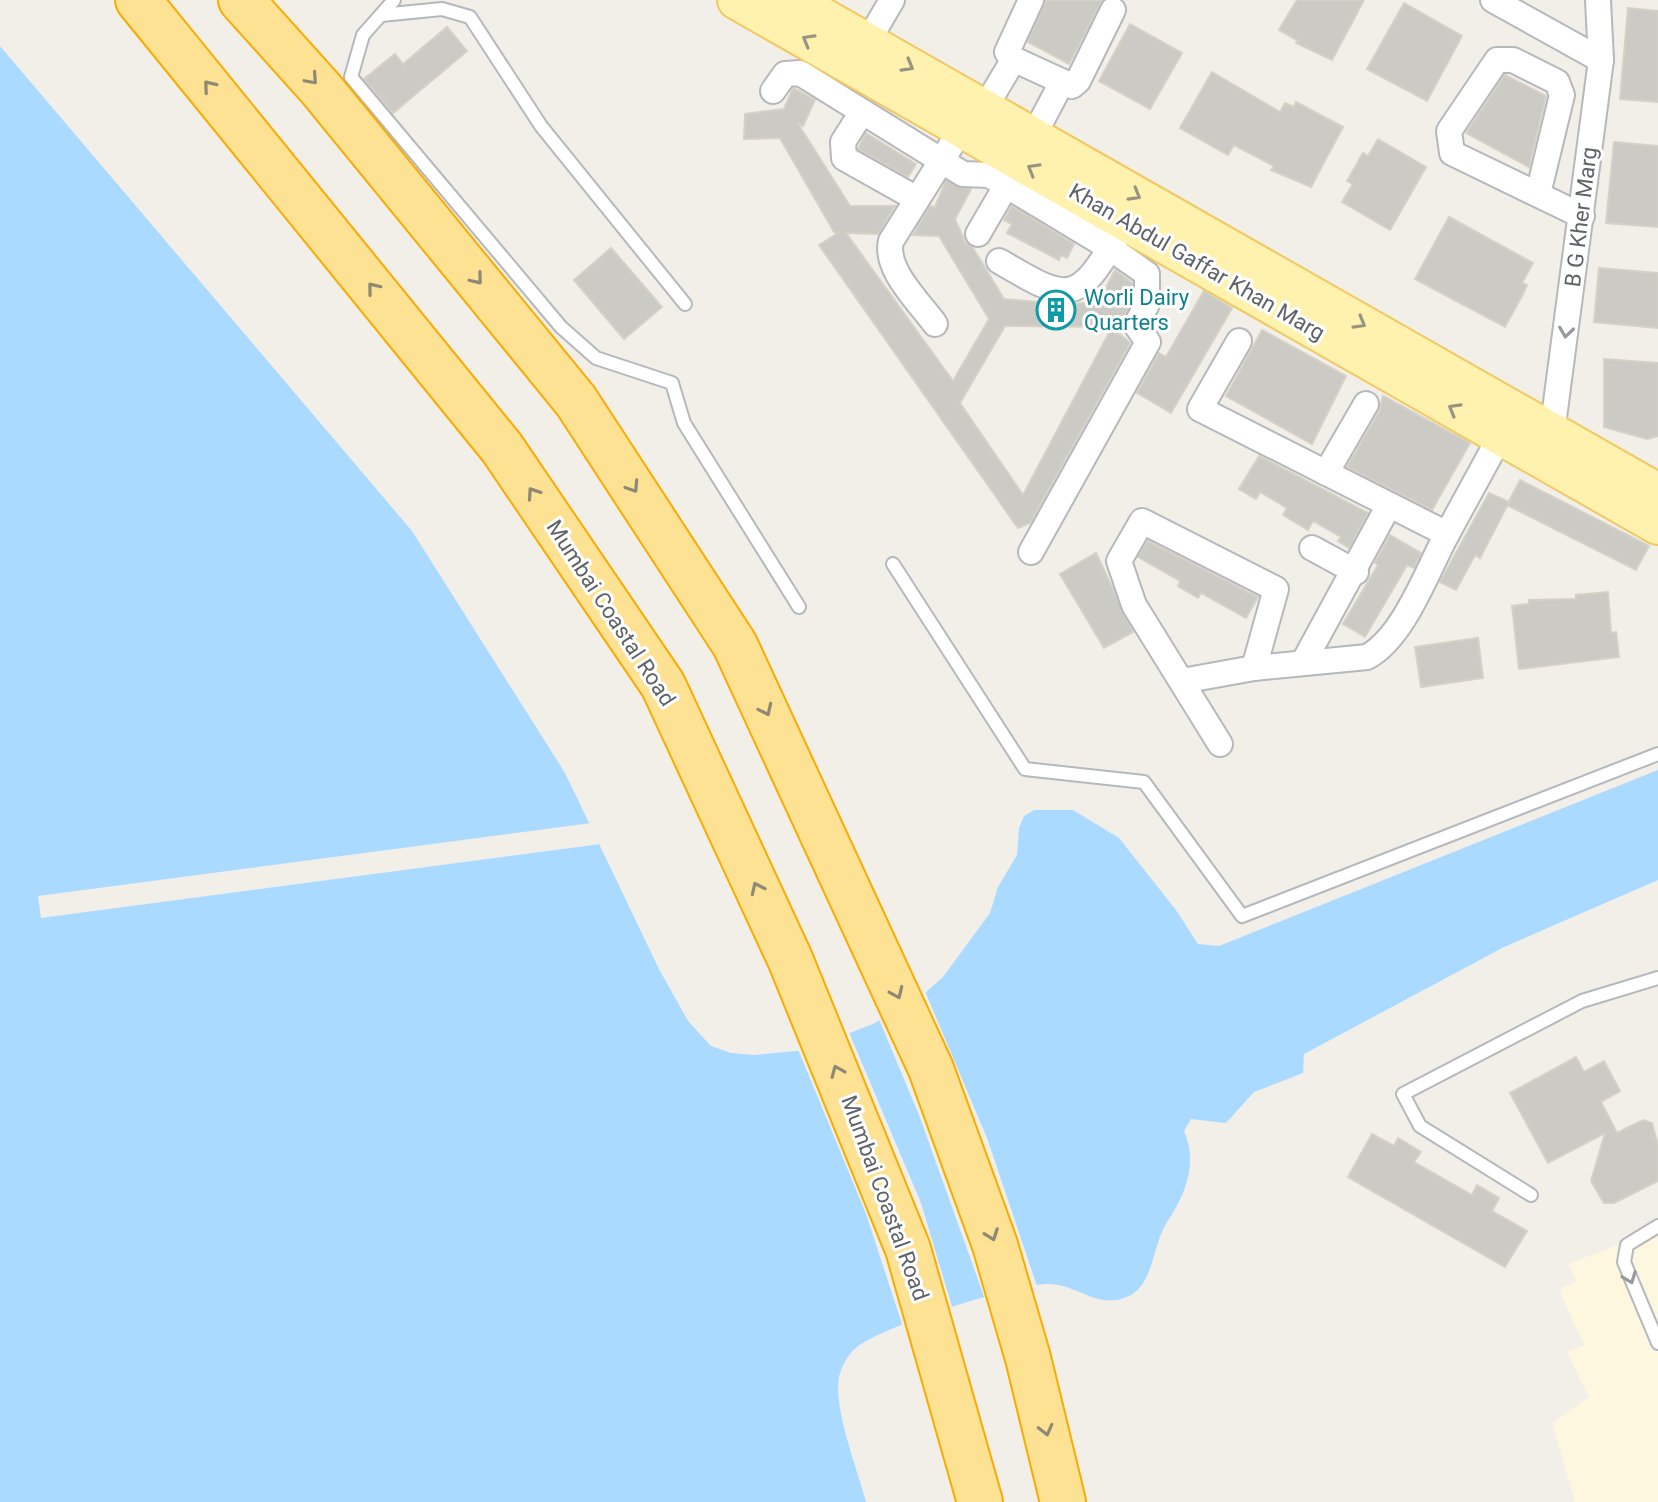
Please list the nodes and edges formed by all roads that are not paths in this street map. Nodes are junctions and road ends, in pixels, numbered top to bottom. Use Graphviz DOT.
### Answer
graph roads {
  1 [pos="138,0"];
  2 [pos="241,0"];
  3 [pos="394,0"];
  4 [pos="737,0"];
  5 [pos="792,0"];
  6 [pos="892,0"];
  7 [pos="1031,0"];
  8 [pos="1493,0"];
  9 [pos="1598,0"];
  10 [pos="1113,10"];
  11 [pos="381,15"];
  12 [pos="867,43"];
  13 [pos="1014,59"];
  14 [pos="1601,60"];
  15 [pos="1062,82"];
  16 [pos="1557,82"];
  17 [pos="773,91"];
  18 [pos="1596,105"];
  19 [pos="862,112"];
  20 [pos="973,119"];
  21 [pos="1033,137"];
  22 [pos="941,161"];
  23 [pos="1006,186"];
  24 [pos="1538,194"];
  25 [pos="917,199"];
  26 [pos="1582,216"];
  27 [pos="978,234"];
  28 [pos="1118,235"];
  29 [pos="999,261"];
  30 [pos="685,304"];
  31 [pos="935,324"];
  32 [pos="1239,341"];
  33 [pos="1366,404"];
  34 [pos="1552,433"];
  35 [pos="1501,435"];
  36 [pos="1603,462"];
  37 [pos="1658,462"];
  38 [pos="1326,473"];
  39 [pos="1658,493"];
  40 [pos="1389,505"];
  41 [pos="1658,525"];
  42 [pos="1447,534"];
  43 [pos="1312,548"];
  44 [pos="1031,552"];
  45 [pos="893,564"];
  46 [pos="1356,572"];
  47 [pos="799,607"];
  48 [pos="1303,663"];
  49 [pos="1254,668"];
  50 [pos="1182,681"];
  51 [pos="1220,744"];
  52 [pos="1658,754"];
  53 [pos="1658,978"];
  54 [pos="1531,1195"];
  55 [pos="1658,1226"];
  56 [pos="1658,1343"];
  57 [pos="980,1502"];
  58 [pos="1063,1502"];
  57 -- 1 [label="highway, Mumbai Coastal Road, one-way"];
  2 -- 58 [label="highway, one-way"];
  3 -- 11 [label="lane"];
  20 -- 4 [label="main road, Khan Abdul Gaffar Khan Marg, one-way"];
  5 -- 12 [label="main road, Khan Abdul Gaffar Khan Marg"];
  6 -- 12 [label="street"];
  7 -- 13 [label="street"];
  8 -- 14 [label="street"];
  9 -- 14 [label="street, B G Kher Marg"];
  10 -- 15 [label="street"];
  11 -- 30 [label="lane"];
  11 -- 47 [label="lane"];
  12 -- 20 [label="main road, Khan Abdul Gaffar Khan Marg, one-way"];
  13 -- 15 [label="street"];
  13 -- 20 [label="street"];
  14 -- 18 [label="street, B G Kher Marg"];
  15 -- 21 [label="street"];
  16 -- 18 [label="street"];
  16 -- 24 [label="street"];
  16 -- 24 [label="street"];
  17 -- 19 [label="street"];
  18 -- 26 [label="street, B G Kher Marg"];
  19 -- 22 [label="street"];
  19 -- 25 [label="street"];
  20 -- 21 [label="main road, Khan Abdul Gaffar Khan Marg"];
  20 -- 22 [label="street"];
  28 -- 20 [label="main road, Khan Abdul Gaffar Khan Marg, one-way"];
  21 -- 34 [label="main road, Khan Abdul Gaffar Khan Marg, one-way"];
  22 -- 23 [label="street"];
  22 -- 25 [label="street"];
  23 -- 27 [label="street"];
  23 -- 28 [label="street"];
  24 -- 26 [label="street"];
  25 -- 31 [label="street"];
  26 -- 34 [label="street, B G Kher Marg, one-way"];
  28 -- 29 [label="street"];
  35 -- 28 [label="main road, Khan Abdul Gaffar Khan Marg, one-way"];
  28 -- 44 [label="street"];
  32 -- 38 [label="street"];
  33 -- 38 [label="street"];
  34 -- 36 [label="main road, Khan Abdul Gaffar Khan Marg"];
  35 -- 41 [label="main road, Khan Abdul Gaffar Khan Marg"];
  35 -- 42 [label="street"];
  36 -- 37 [label="main road"];
  36 -- 39 [label="main road, Khan Abdul Gaffar Khan Marg"];
  38 -- 40 [label="street"];
  40 -- 42 [label="street"];
  40 -- 46 [label="street"];
  42 -- 48 [label="street"];
  43 -- 46 [label="street"];
  45 -- 52 [label="lane"];
  46 -- 48 [label="street"];
  48 -- 49 [label="street"];
  49 -- 50 [label="street"];
  49 -- 50 [label="street"];
  50 -- 51 [label="street"];
  53 -- 54 [label="lane"];
  55 -- 56 [label="lane, one-way"];
}
